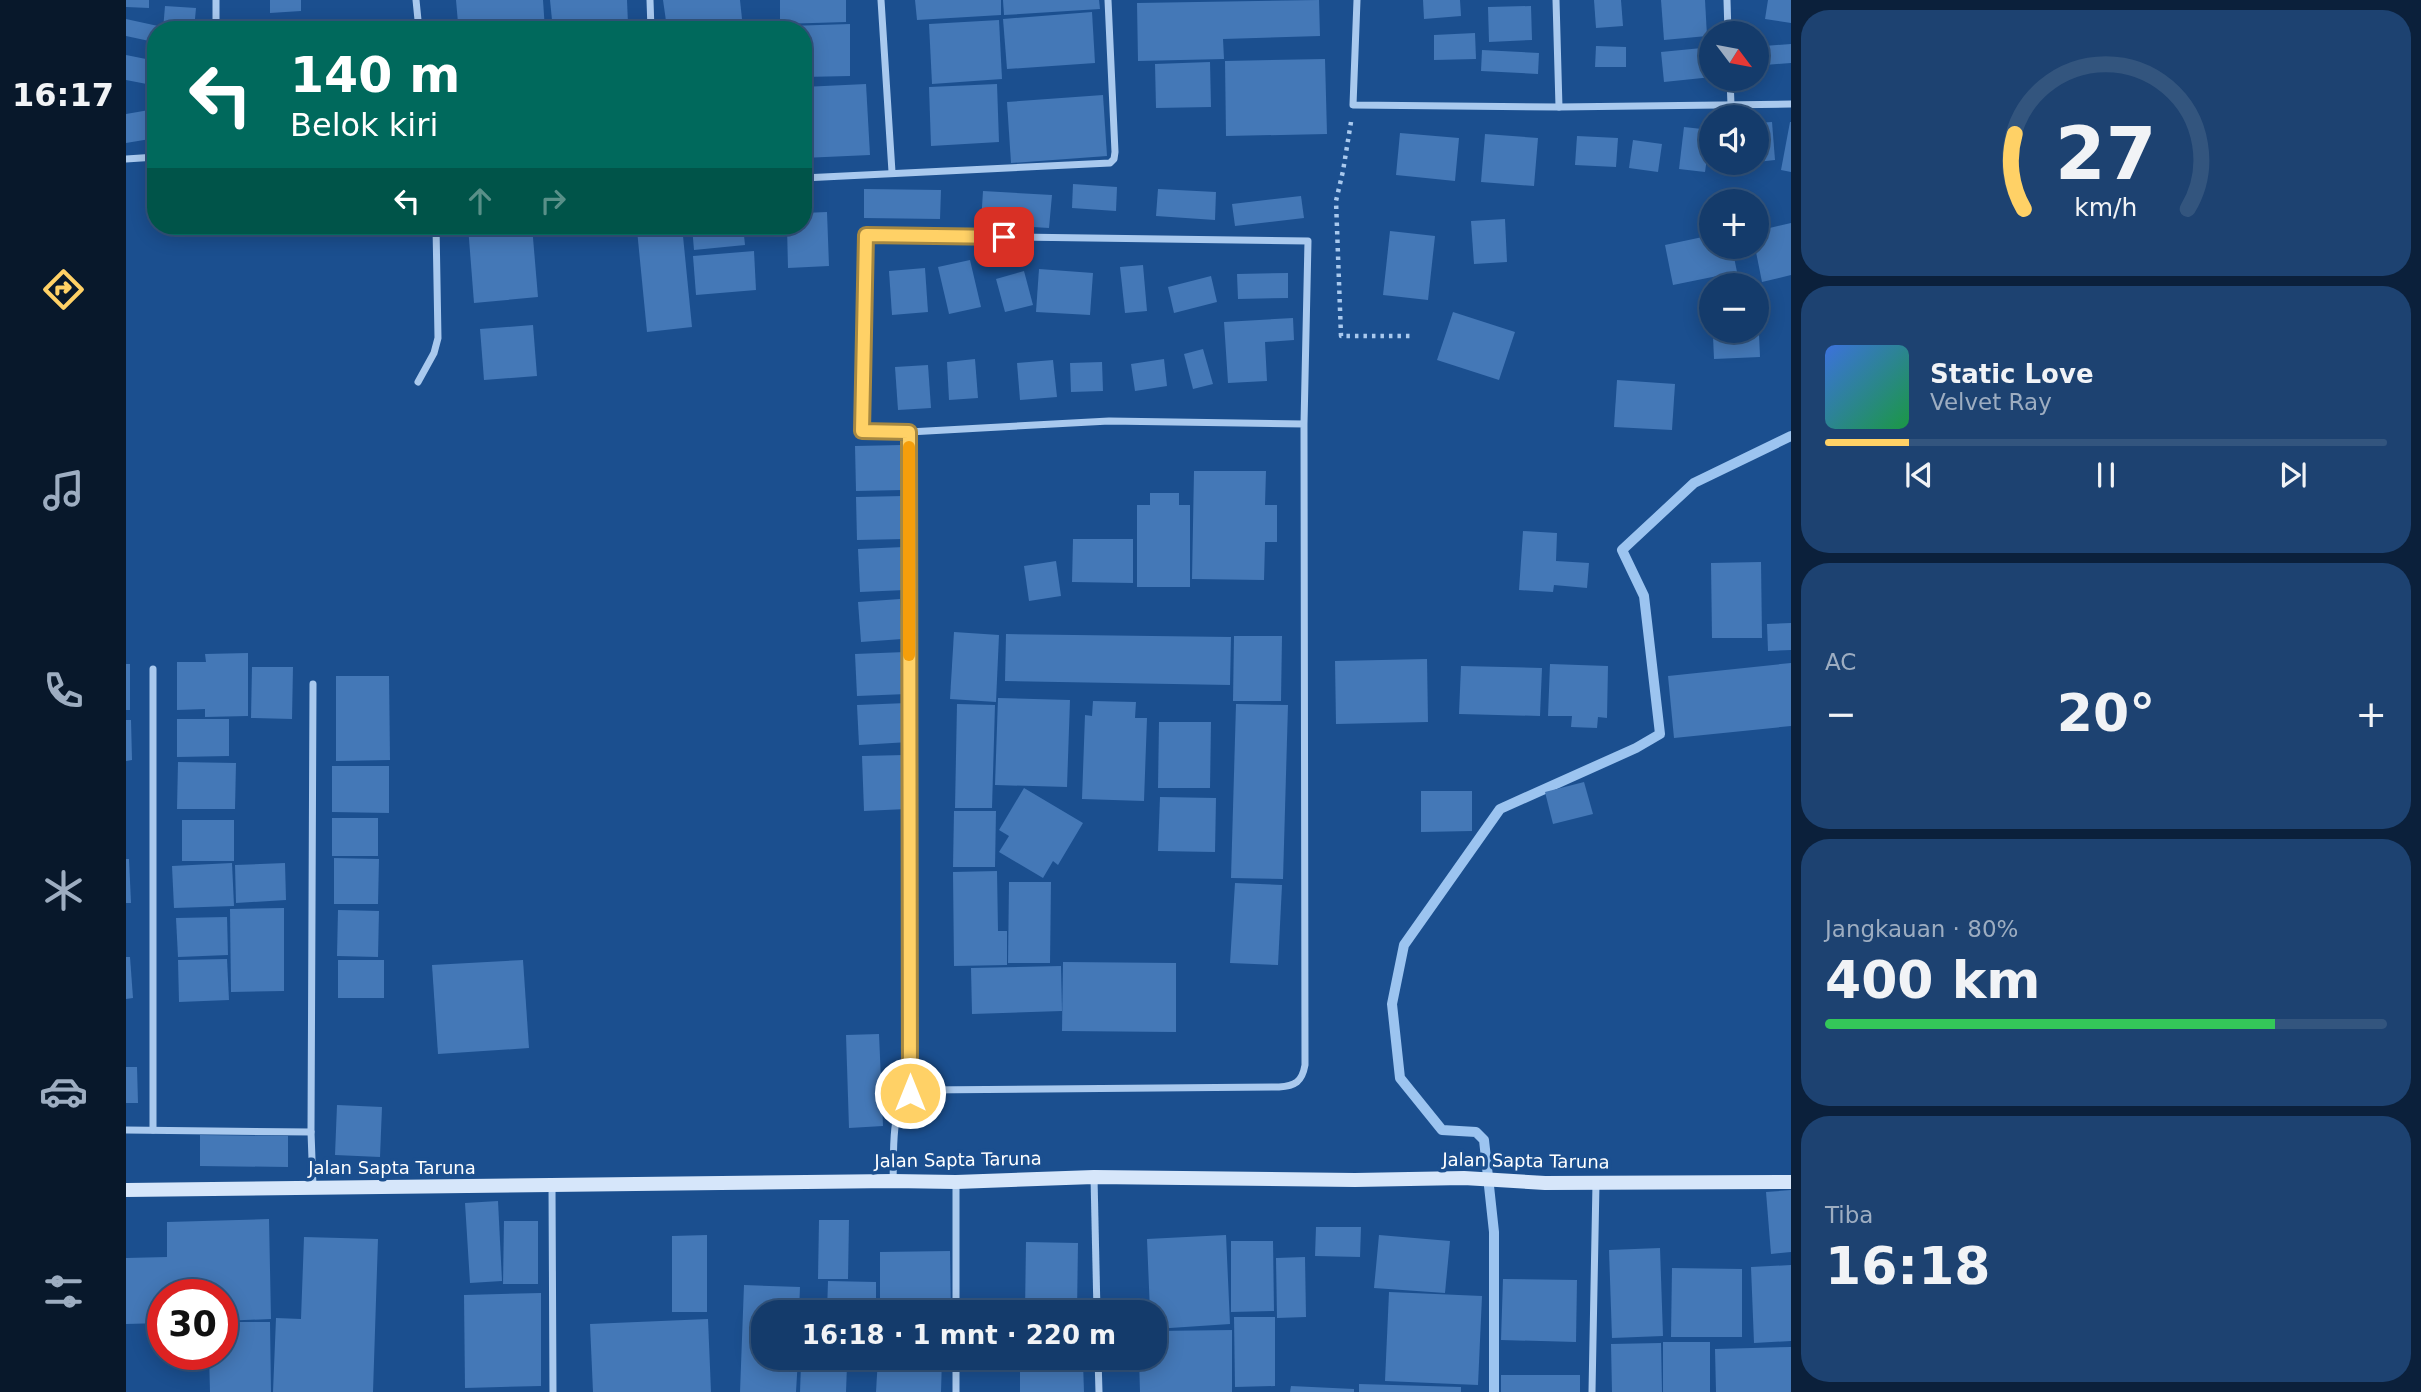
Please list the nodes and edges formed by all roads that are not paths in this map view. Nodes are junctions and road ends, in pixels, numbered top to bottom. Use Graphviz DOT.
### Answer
graph roads {
  1 [pos="216,0"];
  2 [pos="416,0"];
  3 [pos="650,0"];
  4 [pos="881,0"];
  5 [pos="1108,0"];
  6 [pos="1357,0"];
  7 [pos="1556,0"];
  8 [pos="1727,0"];
  9 [pos="216,21"];
  10 [pos="418,21"];
  11 [pos="651,21"];
  12 [pos="1728,21"];
  13 [pos="1730,91"];
  14 [pos="1791,104"];
  15 [pos="1699,105"];
  16 [pos="1731,105"];
  17 [pos="1559,107"];
  18 [pos="147,158"];
  19 [pos="126,159"];
  20 [pos="892,172"];
  21 [pos="812,177"];
  22 [pos="436,235"];
  23 [pos="418,382"];
  24 [pos="1304,424"];
  25 [pos="909,432"];
  26 [pos="153,669"];
  27 [pos="313,684"];
  28 [pos="910,1093"];
  29 [pos="126,1130"];
  30 [pos="153,1130"];
  31 [pos="312,1132"];
  32 [pos="1094,1177"];
  33 [pos="893,1181"];
  34 [pos="956,1182"];
  35 [pos="1791,1182"];
  36 [pos="1596,1183"];
  37 [pos="552,1186"];
  38 [pos="313,1188"];
  39 [pos="126,1190"];
  40 [pos="956,1300"];
  41 [pos="1097,1300"];
  42 [pos="956,1370"];
  43 [pos="1098,1370"];
  44 [pos="553,1392"];
  45 [pos="956,1392"];
  46 [pos="1099,1392"];
  47 [pos="1592,1392"];
  1 -- 9 [label="street"];
  2 -- 10 [label="street"];
  3 -- 11 [label="street"];
  4 -- 20 [label="street"];
  5 -- 20 [label="street"];
  6 -- 17 [label="street"];
  7 -- 17 [label="street"];
  8 -- 12 [label="street"];
  13 -- 16 [label="street"];
  14 -- 16 [label="street"];
  15 -- 17 [label="street"];
  18 -- 19 [label="street"];
  20 -- 21 [label="street"];
  22 -- 23 [label="street"];
  24 -- 25 [label="street"];
  24 -- 25 [label="street"];
  24 -- 28 [label="street"];
  25 -- 28 [label="street"];
  26 -- 30 [label="street"];
  27 -- 31 [label="street"];
  28 -- 33 [label="street"];
  29 -- 30 [label="street"];
  30 -- 31 [label="street"];
  31 -- 38 [label="street"];
  32 -- 34 [label="street, Jalan Sapta Taruna"];
  32 -- 36 [label="street, Jalan Sapta Taruna"];
  32 -- 41 [label="street"];
  33 -- 34 [label="street, Jalan Sapta Taruna"];
  33 -- 37 [label="street, Jalan Sapta Taruna"];
  34 -- 40 [label="street"];
  35 -- 36 [label="street, Jalan Sapta Taruna"];
  36 -- 47 [label="street"];
  37 -- 38 [label="street, Jalan Sapta Taruna"];
  37 -- 44 [label="street"];
  38 -- 39 [label="street, Jalan Sapta Taruna"];
  42 -- 45 [label="street"];
  43 -- 46 [label="street"];
}
